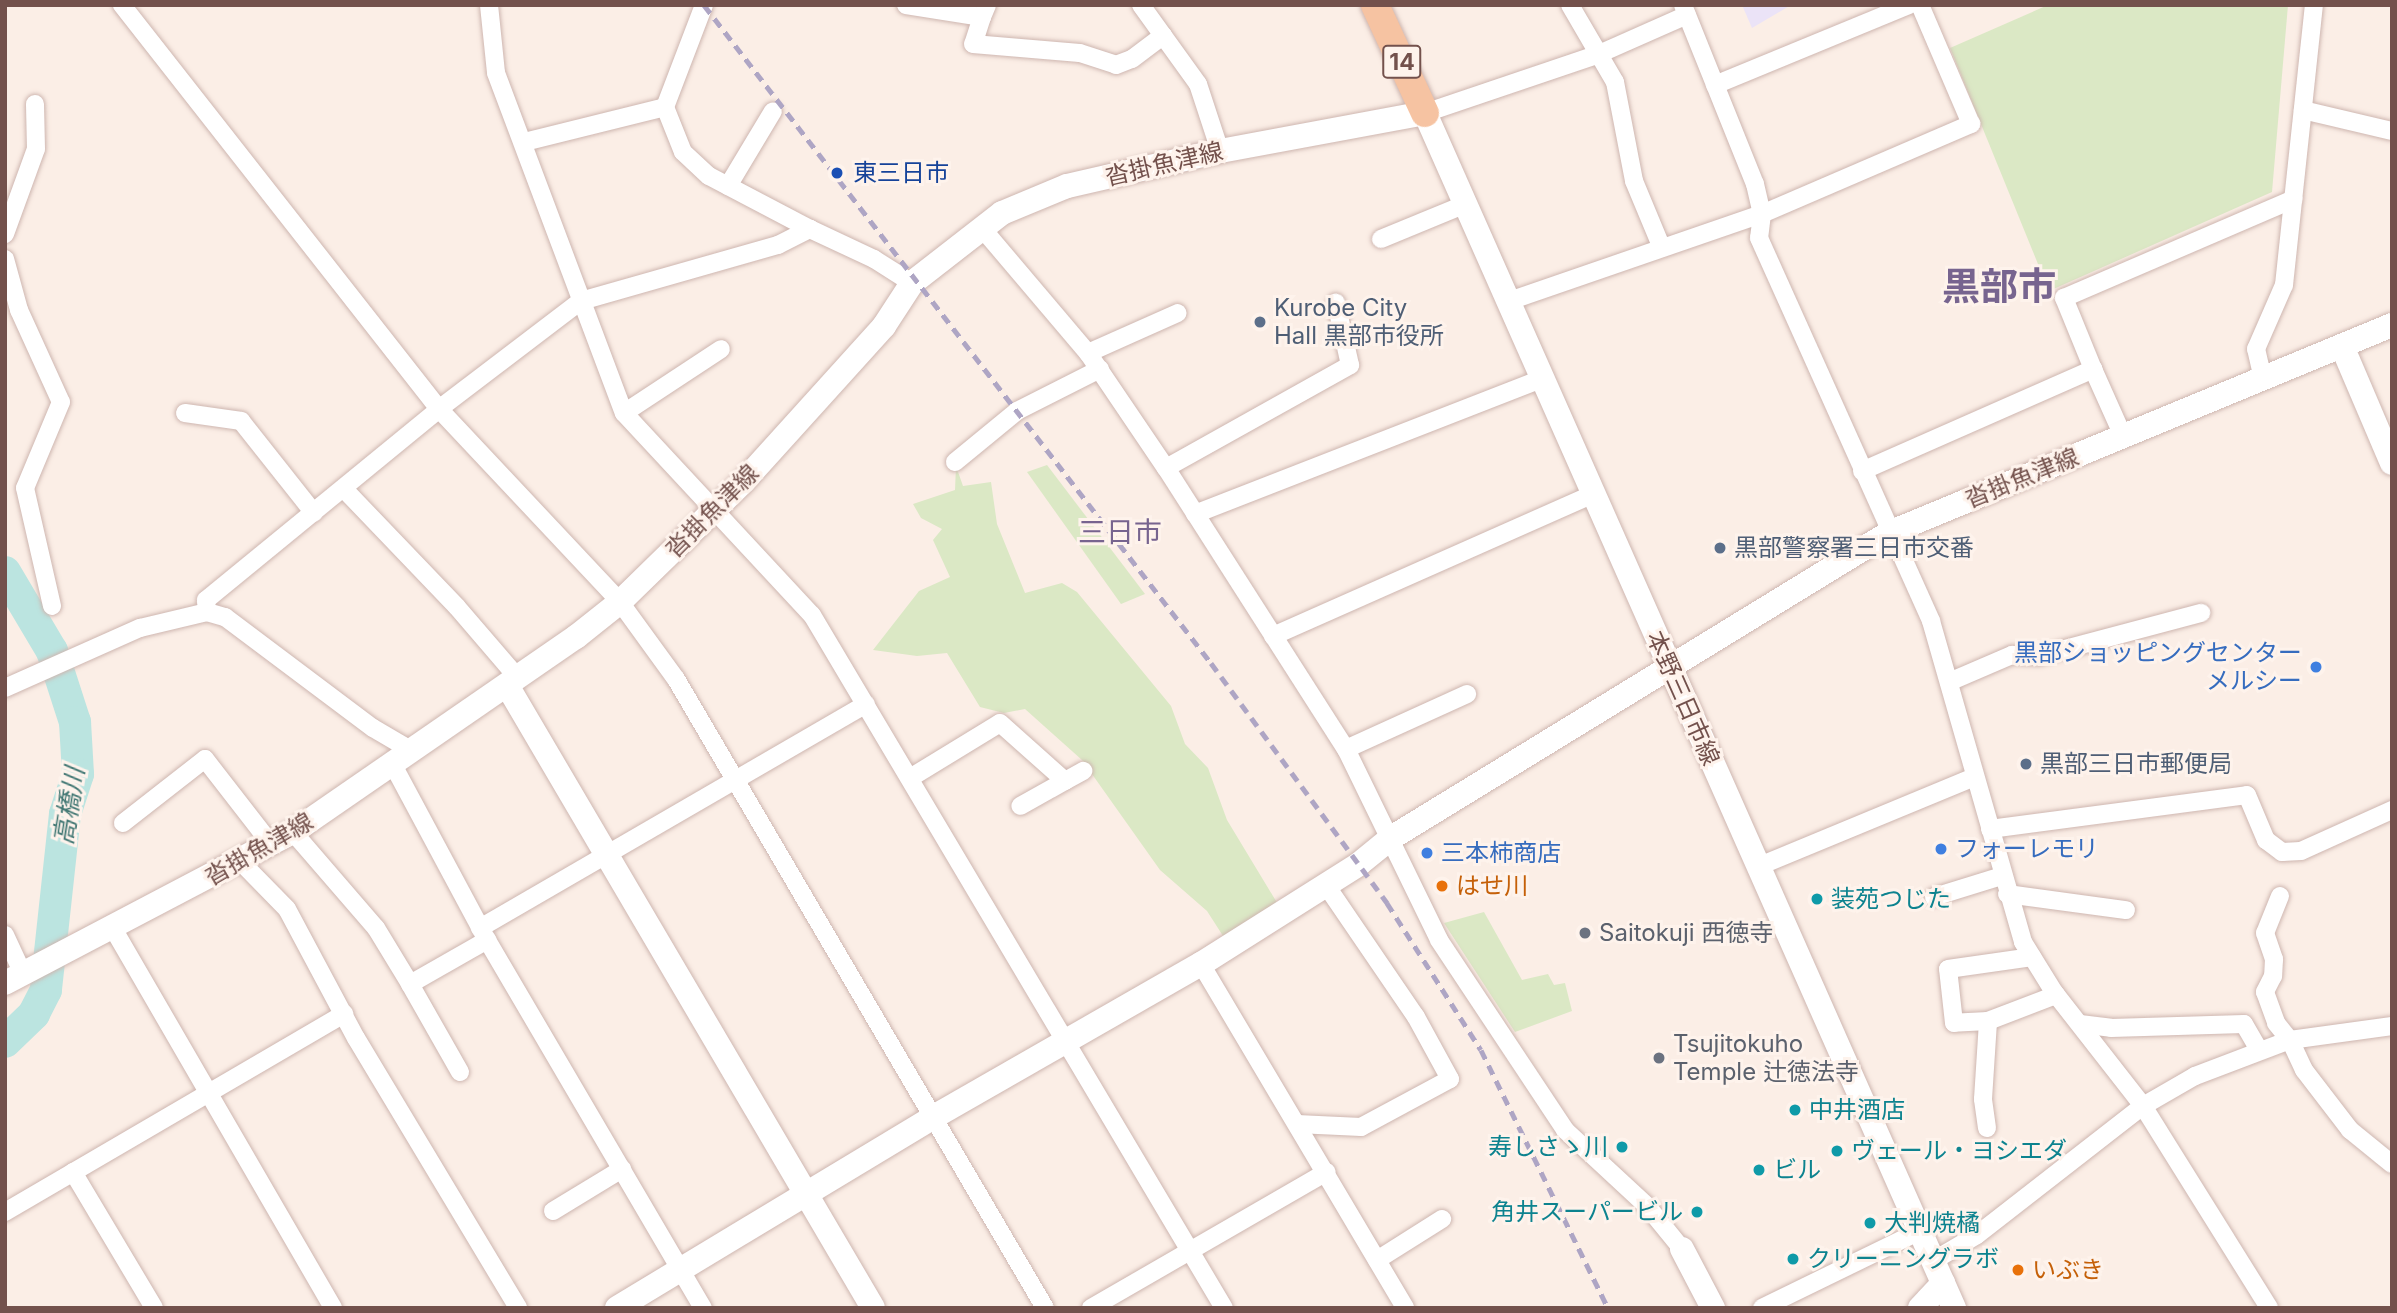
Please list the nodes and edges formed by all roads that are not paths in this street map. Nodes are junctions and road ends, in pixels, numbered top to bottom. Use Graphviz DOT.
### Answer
graph roads {
  1 [pos="122,5"];
  2 [pos="489,5"];
  3 [pos="704,5"];
  4 [pos="1141,5"];
  5 [pos="1570,5"];
  6 [pos="1909,5"];
  7 [pos="1920,5"];
  8 [pos="2314,5"];
  9 [pos="917,6"];
  10 [pos="1380,7"];
  11 [pos="1685,10"];
  12 [pos="984,11"];
  13 [pos="1163,36"];
  14 [pos="1599,54"];
  15 [pos="1715,85"];
  16 [pos="35,104"];
  17 [pos="665,107"];
  18 [pos="2303,110"];
  19 [pos="773,111"];
  20 [pos="1425,113"];
  21 [pos="2392,131"];
  22 [pos="524,142"];
  23 [pos="1220,151"];
  24 [pos="728,186"];
  25 [pos="2294,200"];
  26 [pos="1466,204"];
  27 [pos="1762,214"];
  28 [pos="981,227"];
  29 [pos="810,229"];
  30 [pos="5,234"];
  31 [pos="1381,239"];
  32 [pos="1661,246"];
  33 [pos="5,259"];
  34 [pos="912,283"];
  35 [pos="581,301"];
  36 [pos="1508,302"];
  37 [pos="1336,303"];
  38 [pos="1178,313"];
  39 [pos="2392,325"];
  40 [pos="2342,346"];
  41 [pos="720,349"];
  42 [pos="1088,353"];
  43 [pos="1100,369"];
  44 [pos="2093,369"];
  45 [pos="1542,379"];
  46 [pos="2263,379"];
  47 [pos="439,409"];
  48 [pos="186,413"];
  49 [pos="624,413"];
  50 [pos="2123,436"];
  51 [pos="955,462"];
  52 [pos="2392,463"];
  53 [pos="1166,468"];
  54 [pos="1862,471"];
  55 [pos="344,489"];
  56 [pos="1591,495"];
  57 [pos="714,512"];
  58 [pos="314,513"];
  59 [pos="1195,514"];
  60 [pos="1889,533"];
  61 [pos="620,602"];
  62 [pos="52,606"];
  63 [pos="207,612"];
  64 [pos="2201,613"];
  65 [pos="1273,636"];
  66 [pos="1670,664"];
  67 [pos="1949,682"];
  68 [pos="513,683"];
  69 [pos="5,688"];
  70 [pos="1466,694"];
  71 [pos="866,704"];
  72 [pos="1346,749"];
  73 [pos="402,758"];
  74 [pos="1083,771"];
  75 [pos="1974,777"];
  76 [pos="910,778"];
  77 [pos="1065,780"];
  78 [pos="734,783"];
  79 [pos="1020,806"];
  80 [pos="2392,810"];
  81 [pos="123,823"];
  82 [pos="1990,829"];
  83 [pos="293,832"];
  84 [pos="1391,838"];
  85 [pos="271,844"];
  86 [pos="605,852"];
  87 [pos="240,861"];
  88 [pos="1757,867"];
  89 [pos="2002,876"];
  90 [pos="1326,885"];
  91 [pos="2007,894"];
  92 [pos="2280,896"];
  93 [pos="1934,897"];
  94 [pos="2126,910"];
  95 [pos="114,930"];
  96 [pos="484,934"];
  97 [pos="5,935"];
  98 [pos="2032,957"];
  99 [pos="1201,964"];
  100 [pos="14,979"];
  101 [pos="410,984"];
  102 [pos="2056,995"];
  103 [pos="344,1014"];
  104 [pos="1988,1021"];
  105 [pos="2080,1024"];
  106 [pos="2392,1026"];
  107 [pos="1067,1040"];
  108 [pos="2290,1040"];
  109 [pos="2259,1050"];
  110 [pos="460,1072"];
  111 [pos="208,1092"];
  112 [pos="2143,1106"];
  113 [pos="930,1119"];
  114 [pos="1297,1124"];
  115 [pos="1987,1128"];
  116 [pos="2392,1164"];
  117 [pos="622,1169"];
  118 [pos="73,1172"];
  119 [pos="1327,1172"];
  120 [pos="808,1194"];
  121 [pos="553,1210"];
  122 [pos="5,1212"];
  123 [pos="1442,1219"];
  124 [pos="1920,1231"];
  125 [pos="1682,1249"];
  126 [pos="1190,1250"];
  127 [pos="1377,1260"];
  128 [pos="681,1270"];
  129 [pos="1938,1272"];
  130 [pos="154,1308"];
  131 [pos="333,1308"];
  132 [pos="518,1308"];
  133 [pos="617,1308"];
  134 [pos="703,1308"];
  135 [pos="873,1308"];
  136 [pos="1045,1308"];
  137 [pos="1091,1308"];
  138 [pos="1224,1308"];
  139 [pos="1405,1308"];
  140 [pos="1713,1308"];
  141 [pos="1762,1308"];
  142 [pos="1920,1308"];
  143 [pos="1954,1308"];
  144 [pos="2269,1308"];
  1 -- 47 [label="street"];
  2 -- 22 [label="street"];
  3 -- 17 [label="street"];
  4 -- 13 [label="street"];
  5 -- 14 [label="street"];
  6 -- 15 [label="street"];
  7 -- 27 [label="street"];
  8 -- 18 [label="street"];
  9 -- 12 [label="street"];
  10 -- 20 [label="main road, 14"];
  11 -- 14 [label="street"];
  11 -- 15 [label="street"];
  12 -- 13 [label="street"];
  13 -- 23 [label="street"];
  14 -- 20 [label="street"];
  14 -- 32 [label="street"];
  15 -- 27 [label="street"];
  16 -- 30 [label="street"];
  17 -- 22 [label="street"];
  17 -- 24 [label="street"];
  18 -- 21 [label="street"];
  18 -- 25 [label="street"];
  19 -- 24 [label="street"];
  20 -- 23 [label="main road, 沓掛魚津線"];
  20 -- 26 [label="main road, 本野三日市線"];
  22 -- 35 [label="street"];
  23 -- 28 [label="main road, 沓掛魚津線"];
  24 -- 29 [label="street"];
  25 -- 44 [label="street"];
  25 -- 46 [label="street"];
  26 -- 31 [label="street"];
  26 -- 36 [label="main road, 本野三日市線"];
  27 -- 32 [label="street"];
  27 -- 54 [label="street"];
  28 -- 34 [label="main road, 沓掛魚津線"];
  28 -- 42 [label="street"];
  29 -- 34 [label="street"];
  29 -- 35 [label="street"];
  32 -- 36 [label="street"];
  33 -- 62 [label="street"];
  34 -- 57 [label="main road, 沓掛魚津線"];
  35 -- 47 [label="street"];
  35 -- 49 [label="street"];
  36 -- 45 [label="main road, 本野三日市線"];
  37 -- 53 [label="street"];
  38 -- 42 [label="street"];
  39 -- 40 [label="main road, 沓掛魚津線"];
  40 -- 46 [label="main road, 沓掛魚津線"];
  40 -- 52 [label="main road"];
  41 -- 49 [label="street"];
  42 -- 43 [label="street"];
  43 -- 51 [label="street"];
  43 -- 53 [label="street"];
  44 -- 50 [label="street"];
  44 -- 54 [label="street"];
  45 -- 56 [label="main road, 本野三日市線"];
  45 -- 59 [label="street"];
  46 -- 50 [label="main road, 沓掛魚津線"];
  47 -- 55 [label="street"];
  47 -- 61 [label="street"];
  48 -- 58 [label="street"];
  49 -- 57 [label="street"];
  50 -- 60 [label="main road, 沓掛魚津線"];
  53 -- 59 [label="street"];
  54 -- 60 [label="street"];
  55 -- 58 [label="street"];
  55 -- 68 [label="street"];
  56 -- 65 [label="street"];
  56 -- 66 [label="main road, 本野三日市線"];
  57 -- 61 [label="main road, 沓掛魚津線"];
  57 -- 71 [label="street"];
  58 -- 63 [label="street"];
  59 -- 65 [label="street"];
  60 -- 66 [label="main road, 沓掛魚津線"];
  60 -- 67 [label="street"];
  61 -- 68 [label="main road, 沓掛魚津線"];
  61 -- 78 [label="street"];
  63 -- 69 [label="street"];
  63 -- 73 [label="street"];
  64 -- 67 [label="street"];
  65 -- 72 [label="street"];
  66 -- 84 [label="main road, 沓掛魚津線"];
  66 -- 88 [label="main road, 本野三日市線"];
  67 -- 75 [label="street"];
  68 -- 73 [label="main road, 沓掛魚津線"];
  68 -- 86 [label="main road"];
  70 -- 72 [label="street"];
  71 -- 76 [label="street"];
  71 -- 78 [label="street"];
  72 -- 84 [label="street"];
  73 -- 83 [label="main road, 沓掛魚津線"];
  73 -- 96 [label="street"];
  74 -- 77 [label="street"];
  75 -- 82 [label="street"];
  75 -- 88 [label="street"];
  76 -- 77 [label="street"];
  76 -- 107 [label="street"];
  77 -- 79 [label="street"];
  78 -- 86 [label="street"];
  78 -- 113 [label="street"];
  80 -- 82 [label="street"];
  81 -- 85 [label="street"];
  82 -- 89 [label="street"];
  83 -- 85 [label="main road, 沓掛魚津線"];
  83 -- 101 [label="street"];
  84 -- 90 [label="main road, 沓掛魚津線"];
  84 -- 125 [label="street"];
  85 -- 87 [label="main road, 沓掛魚津線"];
  86 -- 96 [label="street"];
  86 -- 120 [label="main road"];
  87 -- 95 [label="main road, 沓掛魚津線"];
  87 -- 103 [label="street"];
  88 -- 124 [label="main road, 本野三日市線"];
  89 -- 91 [label="street"];
  89 -- 93 [label="street"];
  90 -- 99 [label="main road, 沓掛魚津線"];
  90 -- 114 [label="street"];
  91 -- 94 [label="street"];
  91 -- 98 [label="street"];
  92 -- 108 [label="street"];
  95 -- 100 [label="main road, 沓掛魚津線"];
  95 -- 111 [label="street"];
  96 -- 101 [label="street"];
  96 -- 117 [label="street"];
  97 -- 100 [label="street"];
  98 -- 102 [label="street"];
  98 -- 104 [label="street"];
  99 -- 107 [label="main road, 沓掛魚津線"];
  99 -- 114 [label="street"];
  101 -- 110 [label="street"];
  102 -- 104 [label="street"];
  102 -- 105 [label="street"];
  103 -- 111 [label="street"];
  103 -- 132 [label="street"];
  104 -- 115 [label="street"];
  105 -- 109 [label="street"];
  105 -- 112 [label="street"];
  106 -- 108 [label="street"];
  107 -- 113 [label="main road, 沓掛魚津線"];
  107 -- 126 [label="street"];
  108 -- 109 [label="street"];
  108 -- 116 [label="street"];
  109 -- 112 [label="street"];
  111 -- 118 [label="street"];
  111 -- 131 [label="street"];
  112 -- 129 [label="street"];
  112 -- 144 [label="street"];
  113 -- 120 [label="main road, 沓掛魚津線"];
  113 -- 136 [label="street"];
  114 -- 119 [label="street"];
  117 -- 121 [label="street"];
  117 -- 128 [label="street"];
  118 -- 122 [label="street"];
  118 -- 130 [label="street"];
  119 -- 126 [label="street"];
  119 -- 127 [label="street"];
  120 -- 128 [label="main road, 沓掛魚津線"];
  120 -- 135 [label="main road"];
  123 -- 127 [label="street"];
  124 -- 129 [label="main road, 本野三日市線"];
  124 -- 141 [label="street"];
  125 -- 140 [label="main road"];
  126 -- 137 [label="street"];
  126 -- 138 [label="street"];
  127 -- 139 [label="street"];
  128 -- 133 [label="main road, 沓掛魚津線"];
  128 -- 134 [label="street"];
  129 -- 142 [label="main road"];
  129 -- 143 [label="main road, 本野三日市線"];
}
